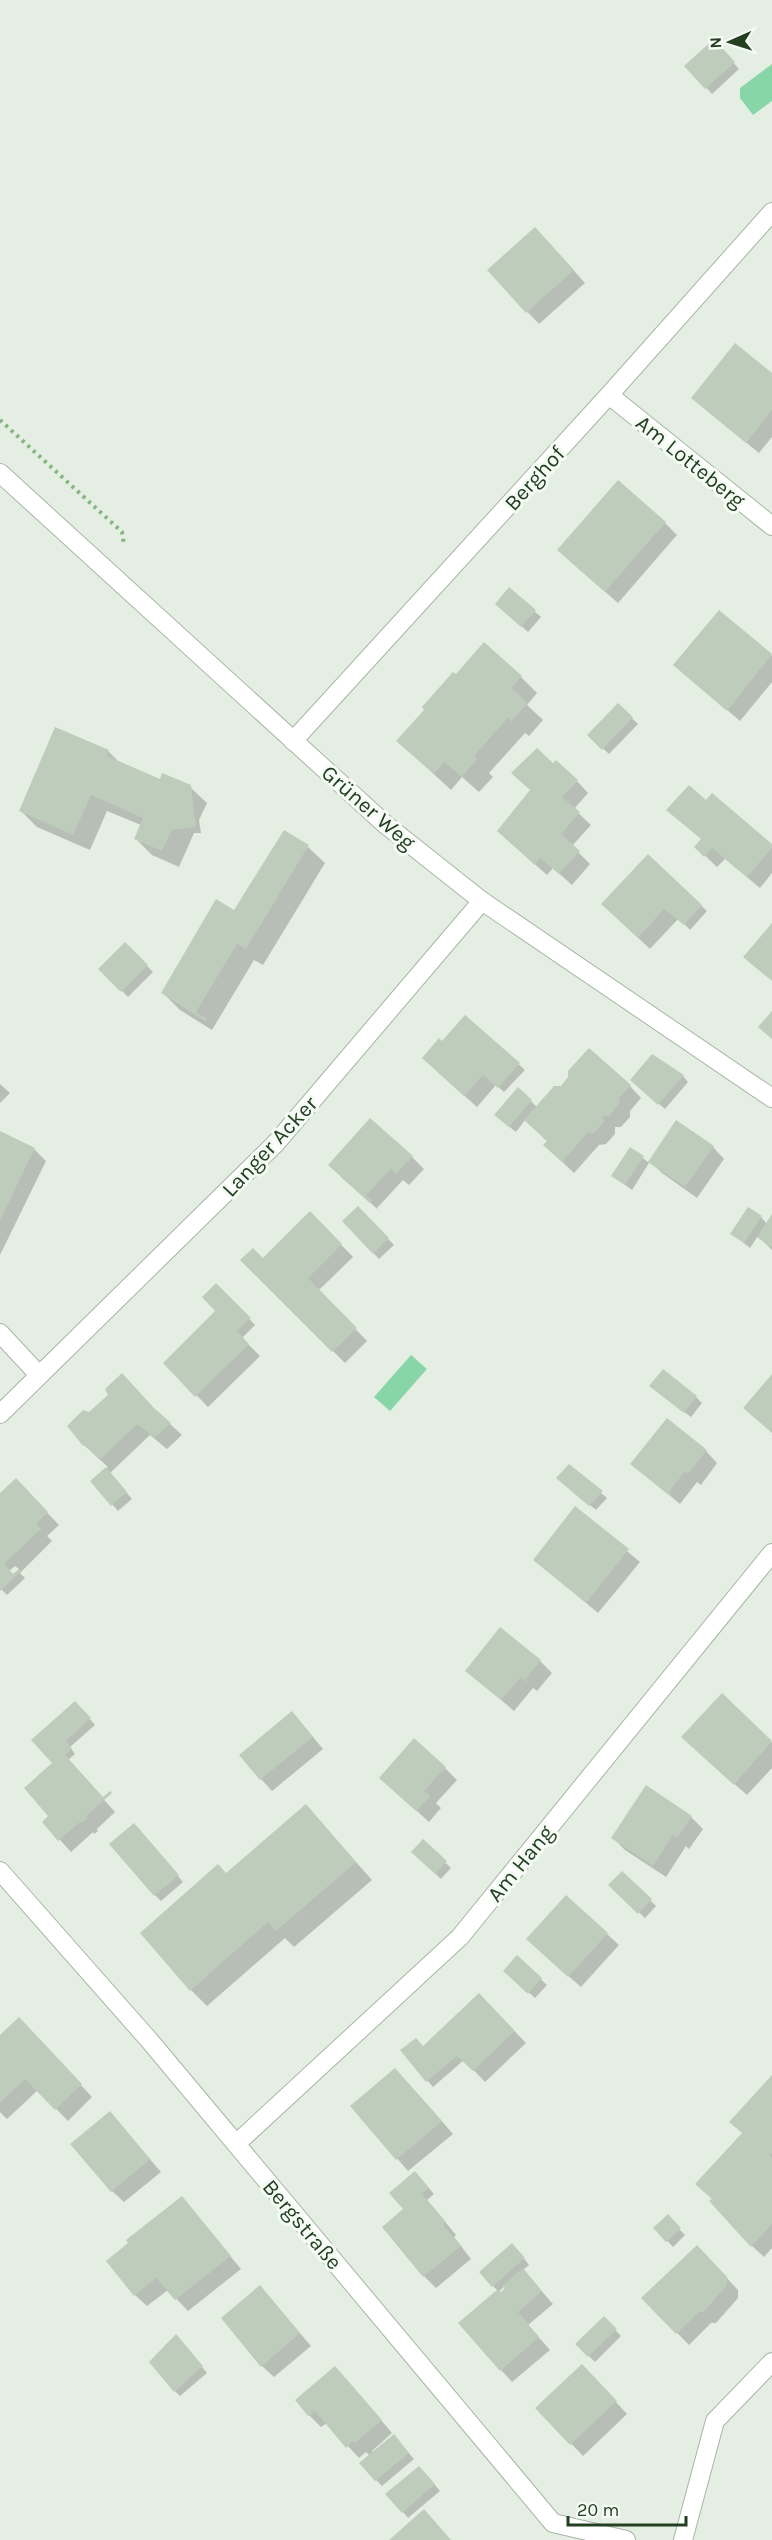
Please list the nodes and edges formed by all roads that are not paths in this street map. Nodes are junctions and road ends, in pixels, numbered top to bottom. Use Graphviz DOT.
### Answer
graph roads {
  1 [pos="772,212"];
  2 [pos="609,395"];
  3 [pos="0,472"];
  4 [pos="772,526"];
  5 [pos="293,741"];
  6 [pos="482,901"];
  7 [pos="772,1098"];
  8 [pos="0,1333"];
  9 [pos="39,1375"];
  10 [pos="0,1413"];
  11 [pos="772,1553"];
  12 [pos="0,1871"];
  13 [pos="236,2144"];
  14 [pos="772,2362"];
  15 [pos="626,2540"];
  16 [pos="683,2540"];
  1 -- 2 [label="street, Berghof"];
  2 -- 4 [label="street, Am Lotteberg"];
  2 -- 5 [label="street, Berghof"];
  3 -- 5 [label="street, Grüner Weg"];
  5 -- 6 [label="street, Grüner Weg"];
  6 -- 7 [label="street, Grüner Weg"];
  6 -- 9 [label="street, Langer Acker"];
  8 -- 9 [label="street"];
  9 -- 10 [label="street, Langer Acker"];
  11 -- 13 [label="street, Am Hang"];
  12 -- 13 [label="street, Bergstraße"];
  13 -- 15 [label="street, Bergstraße"];
  14 -- 16 [label="street"];
}
